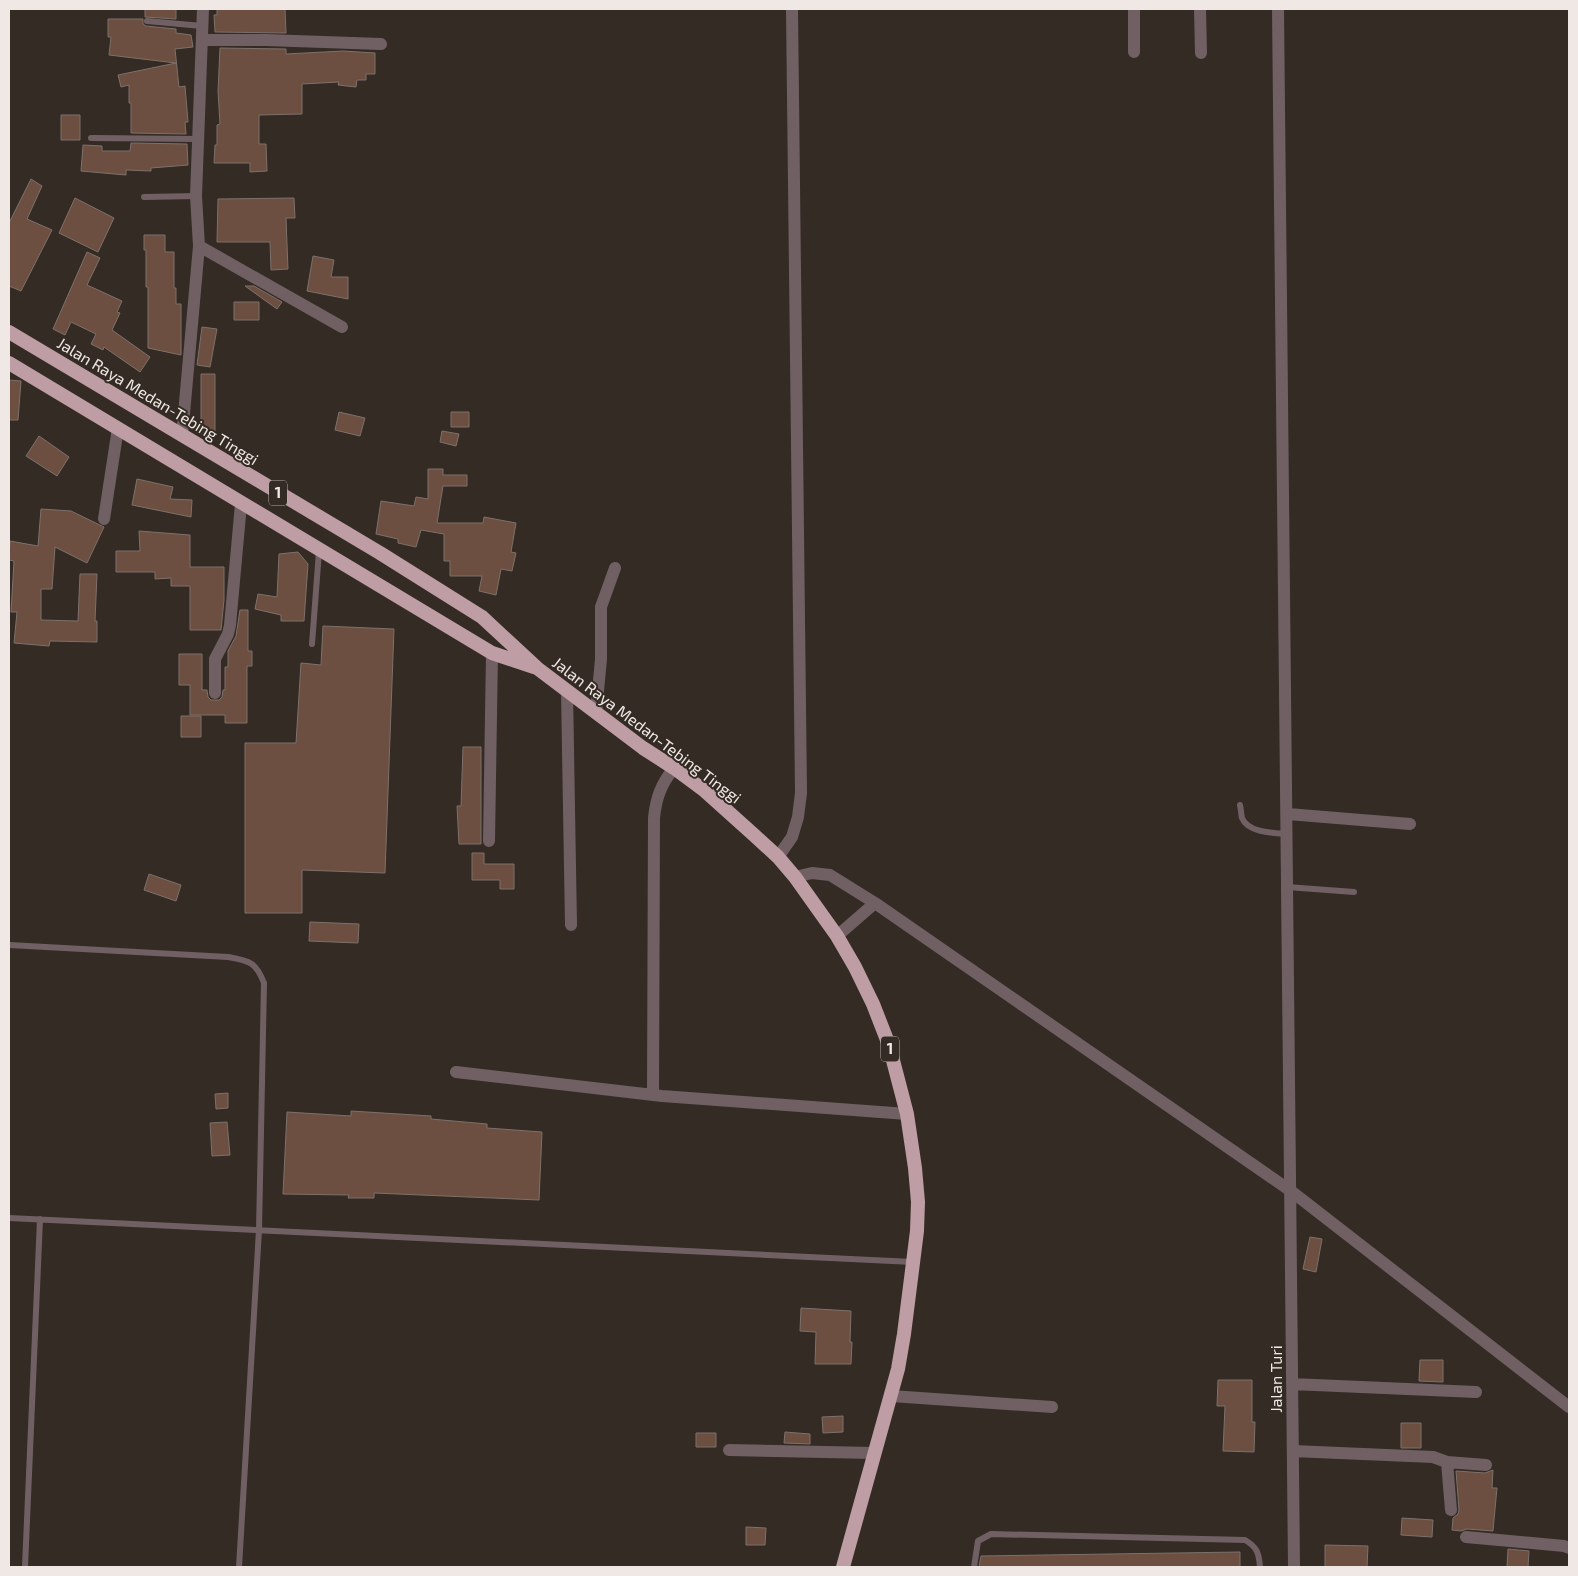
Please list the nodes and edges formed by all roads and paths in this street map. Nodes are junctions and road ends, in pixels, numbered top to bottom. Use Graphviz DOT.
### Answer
graph roads {
  1 [pos="203,9"];
  2 [pos="792,9"];
  3 [pos="1134,9"];
  4 [pos="1200,9"];
  5 [pos="1278,9"];
  6 [pos="147,21"];
  7 [pos="202,26"];
  8 [pos="202,40"];
  9 [pos="381,44"];
  10 [pos="1134,52"];
  11 [pos="1201,53"];
  12 [pos="91,138"];
  13 [pos="198,138"];
  14 [pos="196,196"];
  15 [pos="144,197"];
  16 [pos="199,246"];
  17 [pos="342,327"];
  18 [pos="9,332"];
  19 [pos="9,363"];
  20 [pos="118,428"];
  21 [pos="182,436"];
  22 [pos="241,504"];
  23 [pos="104,519"];
  24 [pos="319,549"];
  25 [pos="615,568"];
  26 [pos="312,644"];
  27 [pos="492,653"];
  28 [pos="537,668"];
  29 [pos="567,691"];
  30 [pos="215,692"];
  31 [pos="596,712"];
  32 [pos="674,768"];
  33 [pos="1240,805"];
  34 [pos="1288,814"];
  35 [pos="1410,824"];
  36 [pos="1288,834"];
  37 [pos="489,841"];
  38 [pos="778,857"];
  39 [pos="795,877"];
  40 [pos="1287,887"];
  41 [pos="1354,892"];
  42 [pos="875,903"];
  43 [pos="571,925"];
  44 [pos="837,936"];
  45 [pos="9,945"];
  46 [pos="456,1072"];
  47 [pos="654,1095"];
  48 [pos="907,1114"];
  49 [pos="1291,1191"];
  50 [pos="9,1218"];
  51 [pos="40,1219"];
  52 [pos="259,1230"];
  53 [pos="913,1262"];
  54 [pos="1292,1384"];
  55 [pos="1476,1392"];
  56 [pos="891,1396"];
  57 [pos="1052,1407"];
  58 [pos="1569,1407"];
  59 [pos="729,1450"];
  60 [pos="1293,1451"];
  61 [pos="875,1453"];
  62 [pos="1447,1462"];
  63 [pos="1486,1465"];
  64 [pos="1451,1510"];
  65 [pos="1466,1537"];
  66 [pos="1569,1548"];
  67 [pos="25,1567"];
  68 [pos="239,1567"];
  69 [pos="843,1567"];
  70 [pos="974,1567"];
  71 [pos="1260,1567"];
  72 [pos="1294,1567"];
  1 -- 7 [label="street"];
  2 -- 38 [label="street"];
  3 -- 10 [label="street"];
  4 -- 11 [label="street"];
  5 -- 34 [label="street, Jalan Turi"];
  6 -- 7 [label="lane"];
  7 -- 8 [label="street"];
  8 -- 9 [label="street"];
  8 -- 13 [label="street"];
  12 -- 13 [label="lane"];
  13 -- 14 [label="street"];
  14 -- 15 [label="lane"];
  14 -- 16 [label="street"];
  16 -- 17 [label="street"];
  16 -- 21 [label="street"];
  18 -- 21 [label="highway, Jalan Raya Medan-Tebing Tinggi / 1"];
  19 -- 20 [label="highway, Jalan Raya Medan-Tebing Tinggi / 1"];
  20 -- 22 [label="highway, Jalan Raya Medan-Tebing Tinggi / 1"];
  20 -- 23 [label="street"];
  21 -- 28 [label="highway, Jalan Raya Medan-Tebing Tinggi / 1"];
  22 -- 24 [label="highway, Jalan Raya Medan-Tebing Tinggi / 1"];
  22 -- 30 [label="street"];
  24 -- 26 [label="lane"];
  24 -- 27 [label="highway, Jalan Raya Medan-Tebing Tinggi / 1"];
  25 -- 31 [label="street"];
  27 -- 28 [label="highway, Jalan Raya Medan-Tebing Tinggi / 1"];
  27 -- 37 [label="street"];
  28 -- 29 [label="highway, Jalan Raya Medan-Tebing Tinggi / 1"];
  29 -- 31 [label="highway, Jalan Raya Medan-Tebing Tinggi / 1"];
  29 -- 43 [label="street"];
  31 -- 32 [label="highway, Jalan Raya Medan-Tebing Tinggi / 1"];
  32 -- 38 [label="highway, Jalan Raya Medan-Tebing Tinggi / 1"];
  32 -- 47 [label="street"];
  33 -- 36 [label="lane"];
  34 -- 35 [label="street"];
  34 -- 36 [label="street, Jalan Turi"];
  36 -- 40 [label="street, Jalan Turi"];
  38 -- 39 [label="highway, Jalan Raya Medan-Tebing Tinggi / 1"];
  39 -- 42 [label="street"];
  39 -- 44 [label="highway, Jalan Raya Medan-Tebing Tinggi / 1"];
  40 -- 41 [label="lane"];
  40 -- 49 [label="street, Jalan Turi"];
  42 -- 44 [label="street"];
  42 -- 49 [label="street"];
  44 -- 48 [label="highway, Jalan Raya Medan-Tebing Tinggi / 1"];
  45 -- 52 [label="lane"];
  46 -- 47 [label="street"];
  47 -- 48 [label="street"];
  48 -- 53 [label="highway, Jalan Raya Medan-Tebing Tinggi / 1"];
  49 -- 54 [label="street, Jalan Turi"];
  49 -- 58 [label="street"];
  50 -- 51 [label="lane"];
  51 -- 52 [label="lane"];
  51 -- 67 [label="lane"];
  52 -- 53 [label="lane"];
  52 -- 68 [label="lane"];
  53 -- 56 [label="highway, Jalan Raya Medan-Tebing Tinggi / 1"];
  54 -- 55 [label="street"];
  54 -- 60 [label="street, Jalan Turi"];
  56 -- 57 [label="street"];
  56 -- 61 [label="highway, Jalan Raya Medan-Tebing Tinggi / 1"];
  59 -- 61 [label="street"];
  60 -- 62 [label="street"];
  60 -- 72 [label="street, Jalan Turi"];
  61 -- 69 [label="highway, Jalan Raya Medan-Tebing Tinggi / 1"];
  62 -- 63 [label="street"];
  62 -- 64 [label="street"];
  65 -- 66 [label="street"];
  70 -- 71 [label="lane"];
}
